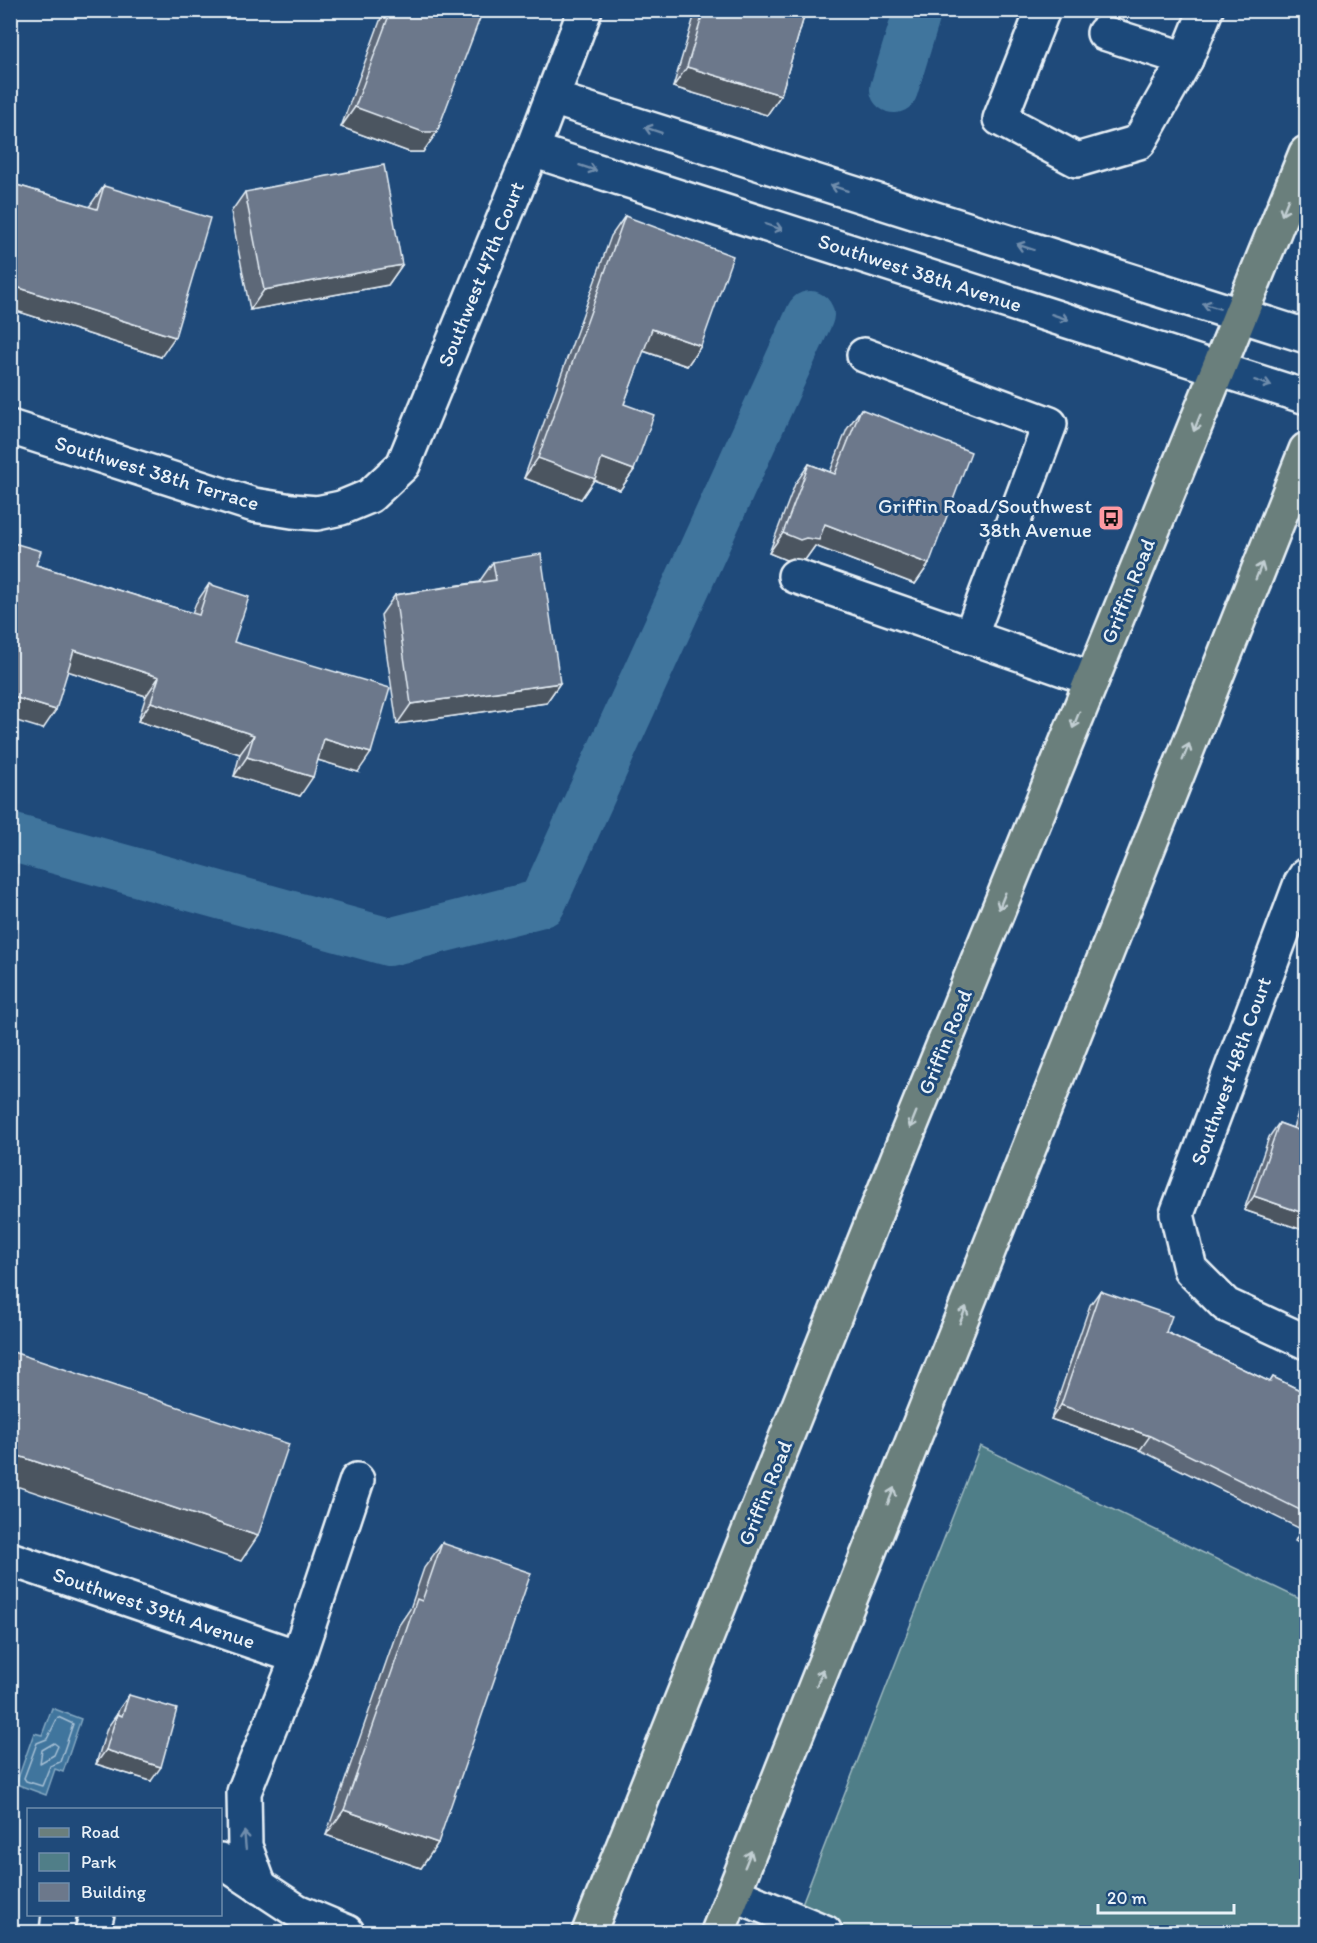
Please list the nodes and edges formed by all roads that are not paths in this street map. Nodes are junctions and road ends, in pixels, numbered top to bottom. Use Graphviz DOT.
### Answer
graph roads {
  1 [pos="585,10"];
  2 [pos="1043,10"];
  3 [pos="1206,10"];
  4 [pos="1104,33"];
  5 [pos="1186,59"];
  6 [pos="552,98"];
  7 [pos="532,150"];
  8 [pos="1306,153"];
  9 [pos="1241,315"];
  10 [pos="1306,336"];
  11 [pos="864,355"];
  12 [pos="1219,368"];
  13 [pos="1306,397"];
  14 [pos="10,427"];
  15 [pos="1306,450"];
  16 [pos="340,508"];
  17 [pos="795,576"];
  18 [pos="970,637"];
  19 [pos="1092,679"];
  20 [pos="1306,875"];
  21 [pos="1306,1342"];
  22 [pos="357,1480"];
  23 [pos="10,1559"];
  24 [pos="298,1657"];
  25 [pos="244,1792"];
  26 [pos="222,1812"];
  27 [pos="222,1861"];
  28 [pos="260,1887"];
  29 [pos="734,1894"];
  30 [pos="59,1916"];
  31 [pos="96,1916"];
  32 [pos="57,1932"];
  33 [pos="92,1932"];
  34 [pos="347,1932"];
  35 [pos="590,1932"];
  36 [pos="718,1932"];
  37 [pos="825,1932"];
  1 -- 6 [label="street, Southwest 47th Court"];
  2 -- 5 [label="street"];
  3 -- 5 [label="street"];
  4 -- 5 [label="street"];
  6 -- 7 [label="street, Southwest 47th Court"];
  9 -- 6 [label="street, one-way"];
  7 -- 12 [label="street, Southwest 38th Avenue, one-way"];
  7 -- 16 [label="street, Southwest 47th Court"];
  8 -- 9 [label="main road, Griffin Road, one-way"];
  9 -- 10 [label="street"];
  9 -- 12 [label="main road, Griffin Road"];
  11 -- 18 [label="street"];
  12 -- 13 [label="street, Southwest 38th Avenue, one-way"];
  12 -- 19 [label="main road, Griffin Road, one-way"];
  14 -- 16 [label="street, Southwest 38th Terrace"];
  29 -- 15 [label="main road, one-way"];
  17 -- 18 [label="street"];
  18 -- 19 [label="street"];
  19 -- 35 [label="main road, Griffin Road, one-way"];
  20 -- 21 [label="street, Southwest 48th Court"];
  22 -- 24 [label="street"];
  23 -- 24 [label="street, Southwest 39th Avenue"];
  24 -- 25 [label="street"];
  25 -- 26 [label="street"];
  28 -- 25 [label="street, one-way"];
  27 -- 28 [label="street"];
  28 -- 34 [label="street"];
  29 -- 36 [label="main road"];
  29 -- 37 [label="street"];
  30 -- 32 [label="street"];
  31 -- 33 [label="street"];
}
